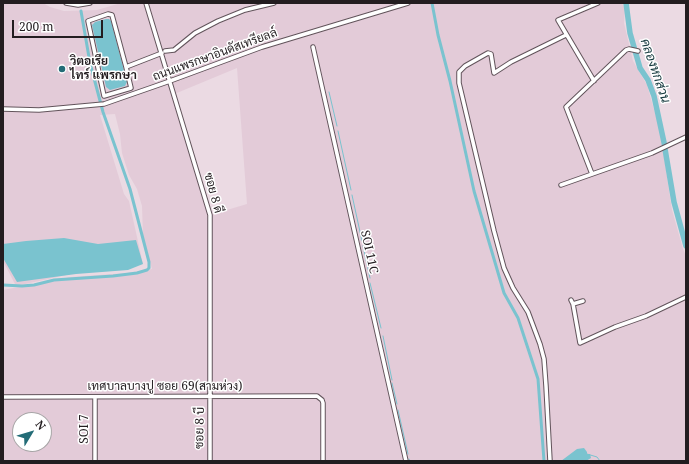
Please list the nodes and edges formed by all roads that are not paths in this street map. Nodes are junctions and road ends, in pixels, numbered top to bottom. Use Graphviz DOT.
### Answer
graph roads {
  1 [pos="66,3"];
  2 [pos="90,3"];
  3 [pos="146,3"];
  4 [pos="274,3"];
  5 [pos="408,3"];
  6 [pos="598,3"];
  7 [pos="566,35"];
  8 [pos="313,47"];
  9 [pos="638,51"];
  10 [pos="164,52"];
  11 [pos="126,67"];
  12 [pos="594,81"];
  13 [pos="170,82"];
  14 [pos="3,109"];
  15 [pos="686,137"];
  16 [pos="592,174"];
  17 [pos="561,185"];
  18 [pos="686,297"];
  19 [pos="571,300"];
  20 [pos="583,301"];
  21 [pos="573,304"];
  22 [pos="211,396"];
  23 [pos="96,397"];
  24 [pos="3,398"];
  25 [pos="95,461"];
  26 [pos="210,461"];
  27 [pos="323,461"];
  28 [pos="406,461"];
  29 [pos="550,461"];
  1 -- 2 [label="street"];
  3 -- 10 [label="street, ซอย 8 ดี"];
  4 -- 10 [label="street"];
  5 -- 13 [label="street, ถนนแพรกษาอินดัสเทรียลล์"];
  6 -- 7 [label="street"];
  7 -- 12 [label="street"];
  7 -- 29 [label="street"];
  8 -- 28 [label="street, SOI 11C"];
  9 -- 12 [label="street"];
  10 -- 11 [label="street"];
  10 -- 13 [label="street, ซอย 8 ดี"];
  11 -- 11 [label="street"];
  12 -- 16 [label="street"];
  13 -- 14 [label="street, ถนนแพรกษาอินดัสเทรียลล์"];
  13 -- 22 [label="street, ซอย 8 ดี"];
  15 -- 16 [label="street"];
  16 -- 17 [label="street"];
  18 -- 21 [label="street"];
  19 -- 21 [label="street"];
  20 -- 21 [label="street"];
  22 -- 23 [label="street, เทศบาลบางปู ซอย 69(สามห่วง)"];
  22 -- 26 [label="street, ซอย 8 บี"];
  22 -- 27 [label="street, เทศบาลบางปู ซอย 69(สามห่วง)"];
  23 -- 24 [label="street, เทศบาลบางปู ซอย 69(สามห่วง)"];
  23 -- 25 [label="street, SOI 7"];
}
